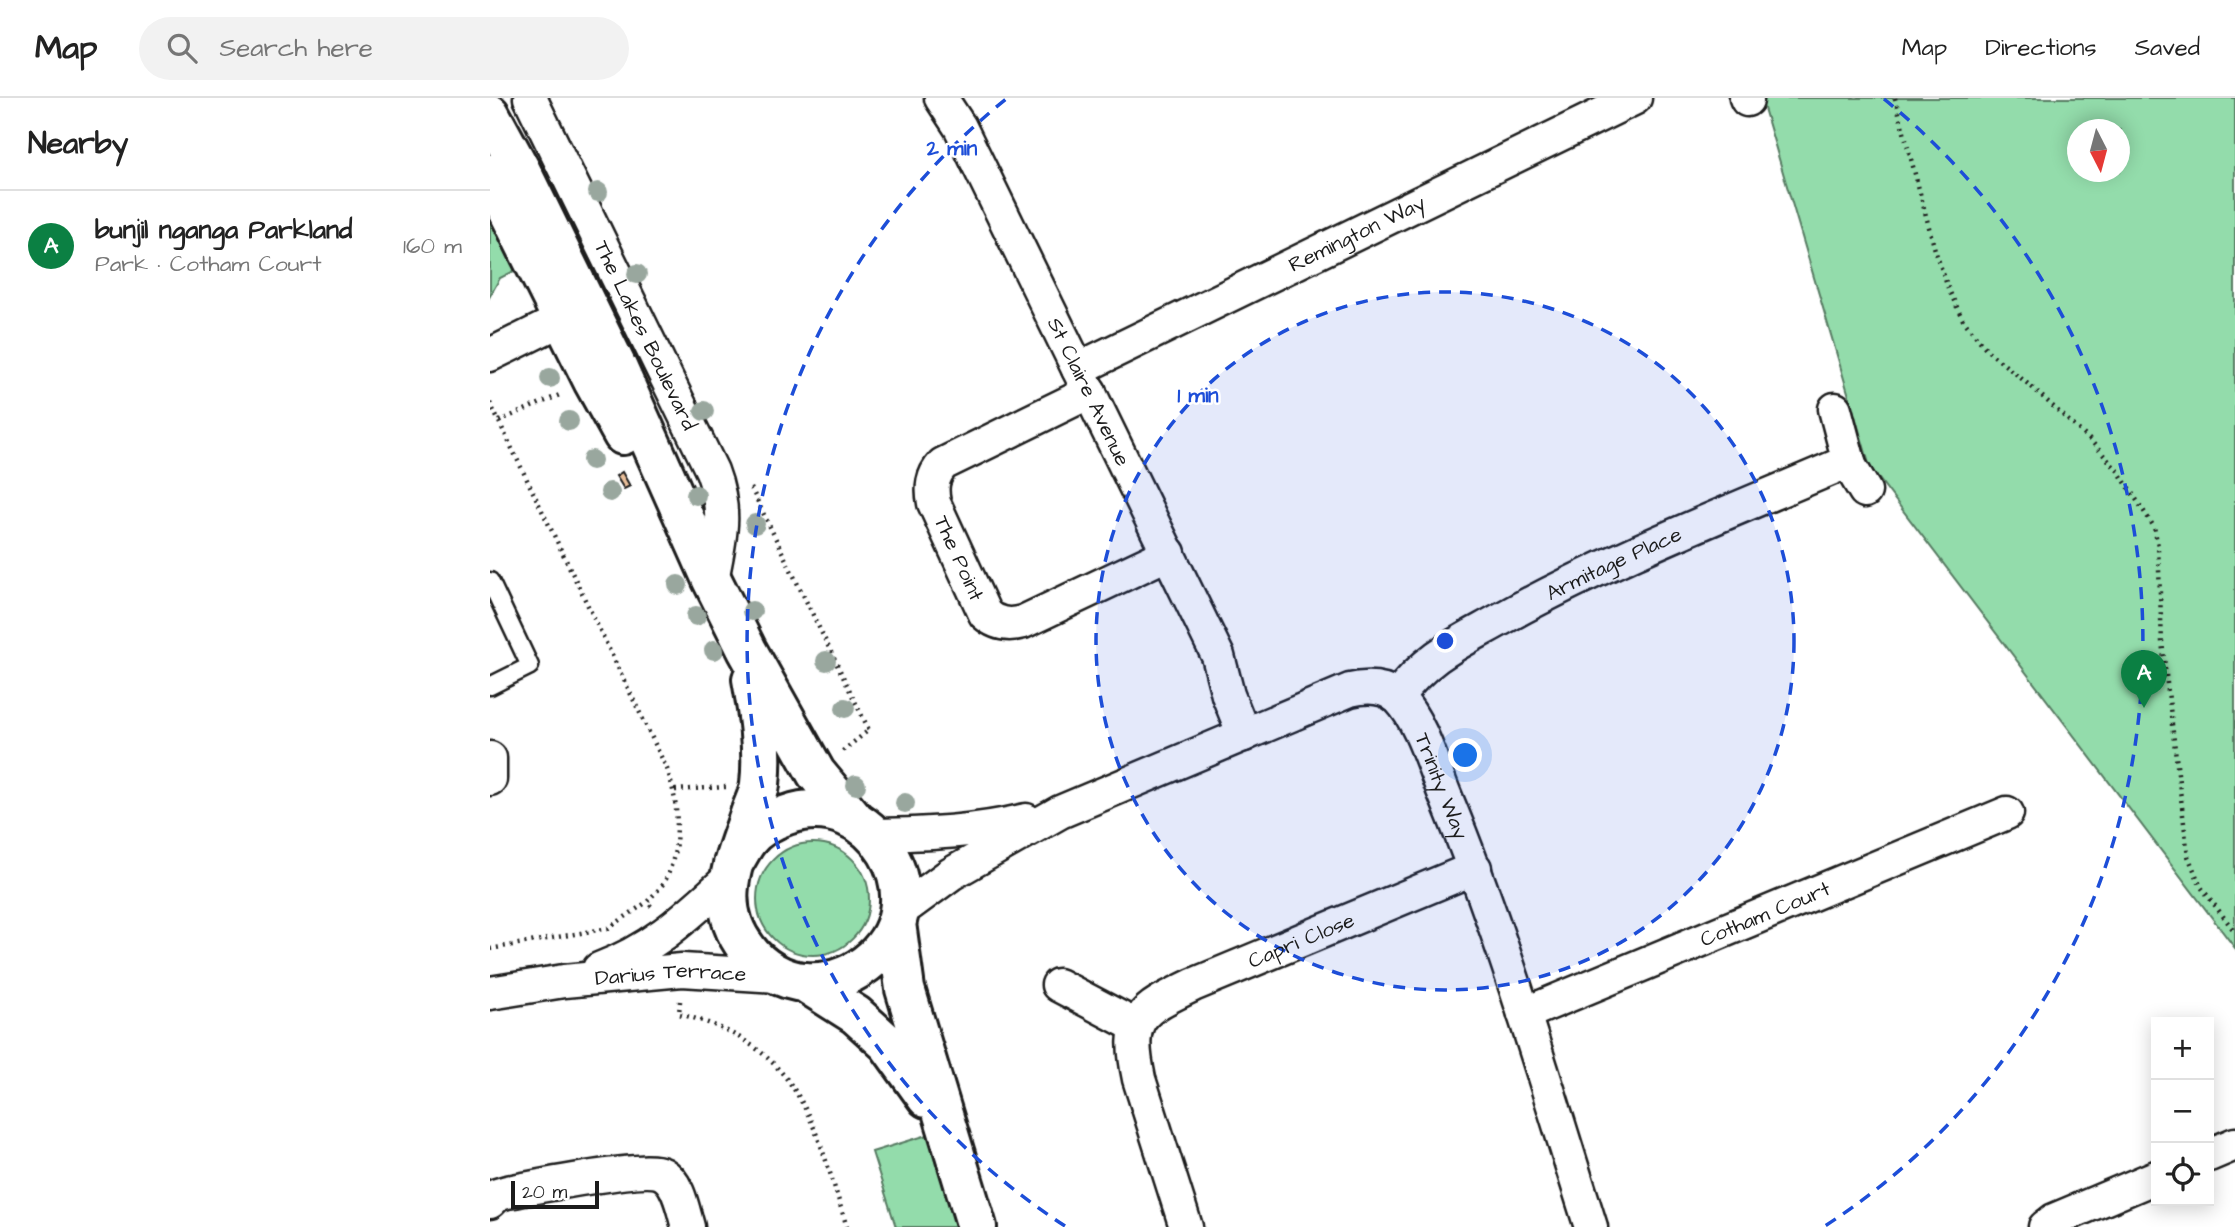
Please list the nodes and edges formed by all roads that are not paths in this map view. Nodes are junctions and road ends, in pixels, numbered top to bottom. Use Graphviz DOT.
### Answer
graph roads {
  1 [pos="530,98"];
  2 [pos="941,98"];
  3 [pos="1635,98"];
  4 [pos="957,113"];
  5 [pos="490,114"];
  6 [pos="490,173"];
  7 [pos="575,313"];
  8 [pos="490,355"];
  9 [pos="1084,380"];
  10 [pos="1835,409"];
  11 [pos="1849,461"];
  12 [pos="1865,491"];
  13 [pos="1169,553"];
  14 [pos="712,580"];
  15 [pos="490,581"];
  16 [pos="747,650"];
  17 [pos="490,686"];
  18 [pos="1397,697"];
  19 [pos="1253,732"];
  20 [pos="490,758"];
  21 [pos="490,779"];
  22 [pos="1060,812"];
  23 [pos="2007,813"];
  24 [pos="865,827"];
  25 [pos="1475,868"];
  26 [pos="731,871"];
  27 [pos="898,918"];
  28 [pos="791,979"];
  29 [pos="564,981"];
  30 [pos="1058,985"];
  31 [pos="490,993"];
  32 [pos="1524,1014"];
  33 [pos="1136,1026"];
  34 [pos="946,1126"];
  35 [pos="2235,1144"];
  36 [pos="2214,1153"];
  37 [pos="2151,1179"];
  38 [pos="490,1202"];
  39 [pos="688,1227"];
  40 [pos="977,1227"];
  41 [pos="1186,1227"];
  42 [pos="1591,1227"];
  43 [pos="2045,1227"];
  1 -- 14 [label="street, The Lakes Boulevard"];
  2 -- 4 [label="street, St Claire Avenue"];
  3 -- 9 [label="street, Remington Way"];
  4 -- 9 [label="street, St Claire Avenue"];
  5 -- 7 [label="street, The Lakes Boulevard"];
  6 -- 7 [label="street, The Lakes Boulevard"];
  7 -- 8 [label="street"];
  7 -- 14 [label="street, The Lakes Boulevard"];
  9 -- 13 [label="street, St Claire Avenue"];
  9 -- 13 [label="street, The Point"];
  10 -- 11 [label="street"];
  11 -- 12 [label="street"];
  11 -- 18 [label="street, Armitage Place"];
  13 -- 19 [label="street, St Claire Avenue"];
  14 -- 16 [label="street, The Lakes Boulevard"];
  15 -- 17 [label="lane"];
  16 -- 24 [label="street, The Lakes Boulevard"];
  16 -- 26 [label="street, The Lakes Boulevard"];
  18 -- 19 [label="street"];
  18 -- 25 [label="street, Trinity Way"];
  19 -- 22 [label="street"];
  20 -- 21 [label="street"];
  22 -- 24 [label="street"];
  22 -- 27 [label="street"];
  23 -- 32 [label="street, Cotham Court"];
  24 -- 26 [label="street"];
  24 -- 27 [label="street"];
  25 -- 32 [label="street, Trinity Way"];
  25 -- 33 [label="street, Capri Close"];
  26 -- 28 [label="street"];
  26 -- 29 [label="street, Darius Terrace"];
  27 -- 28 [label="street"];
  27 -- 34 [label="street"];
  28 -- 29 [label="street, Darius Terrace"];
  28 -- 34 [label="street"];
  29 -- 31 [label="street, Darius Terrace"];
  30 -- 33 [label="street"];
  32 -- 42 [label="street, Trinity Way"];
  33 -- 41 [label="street"];
  34 -- 40 [label="street"];
  35 -- 36 [label="street"];
  37 -- 43 [label="street"];
  38 -- 39 [label="street"];
}
